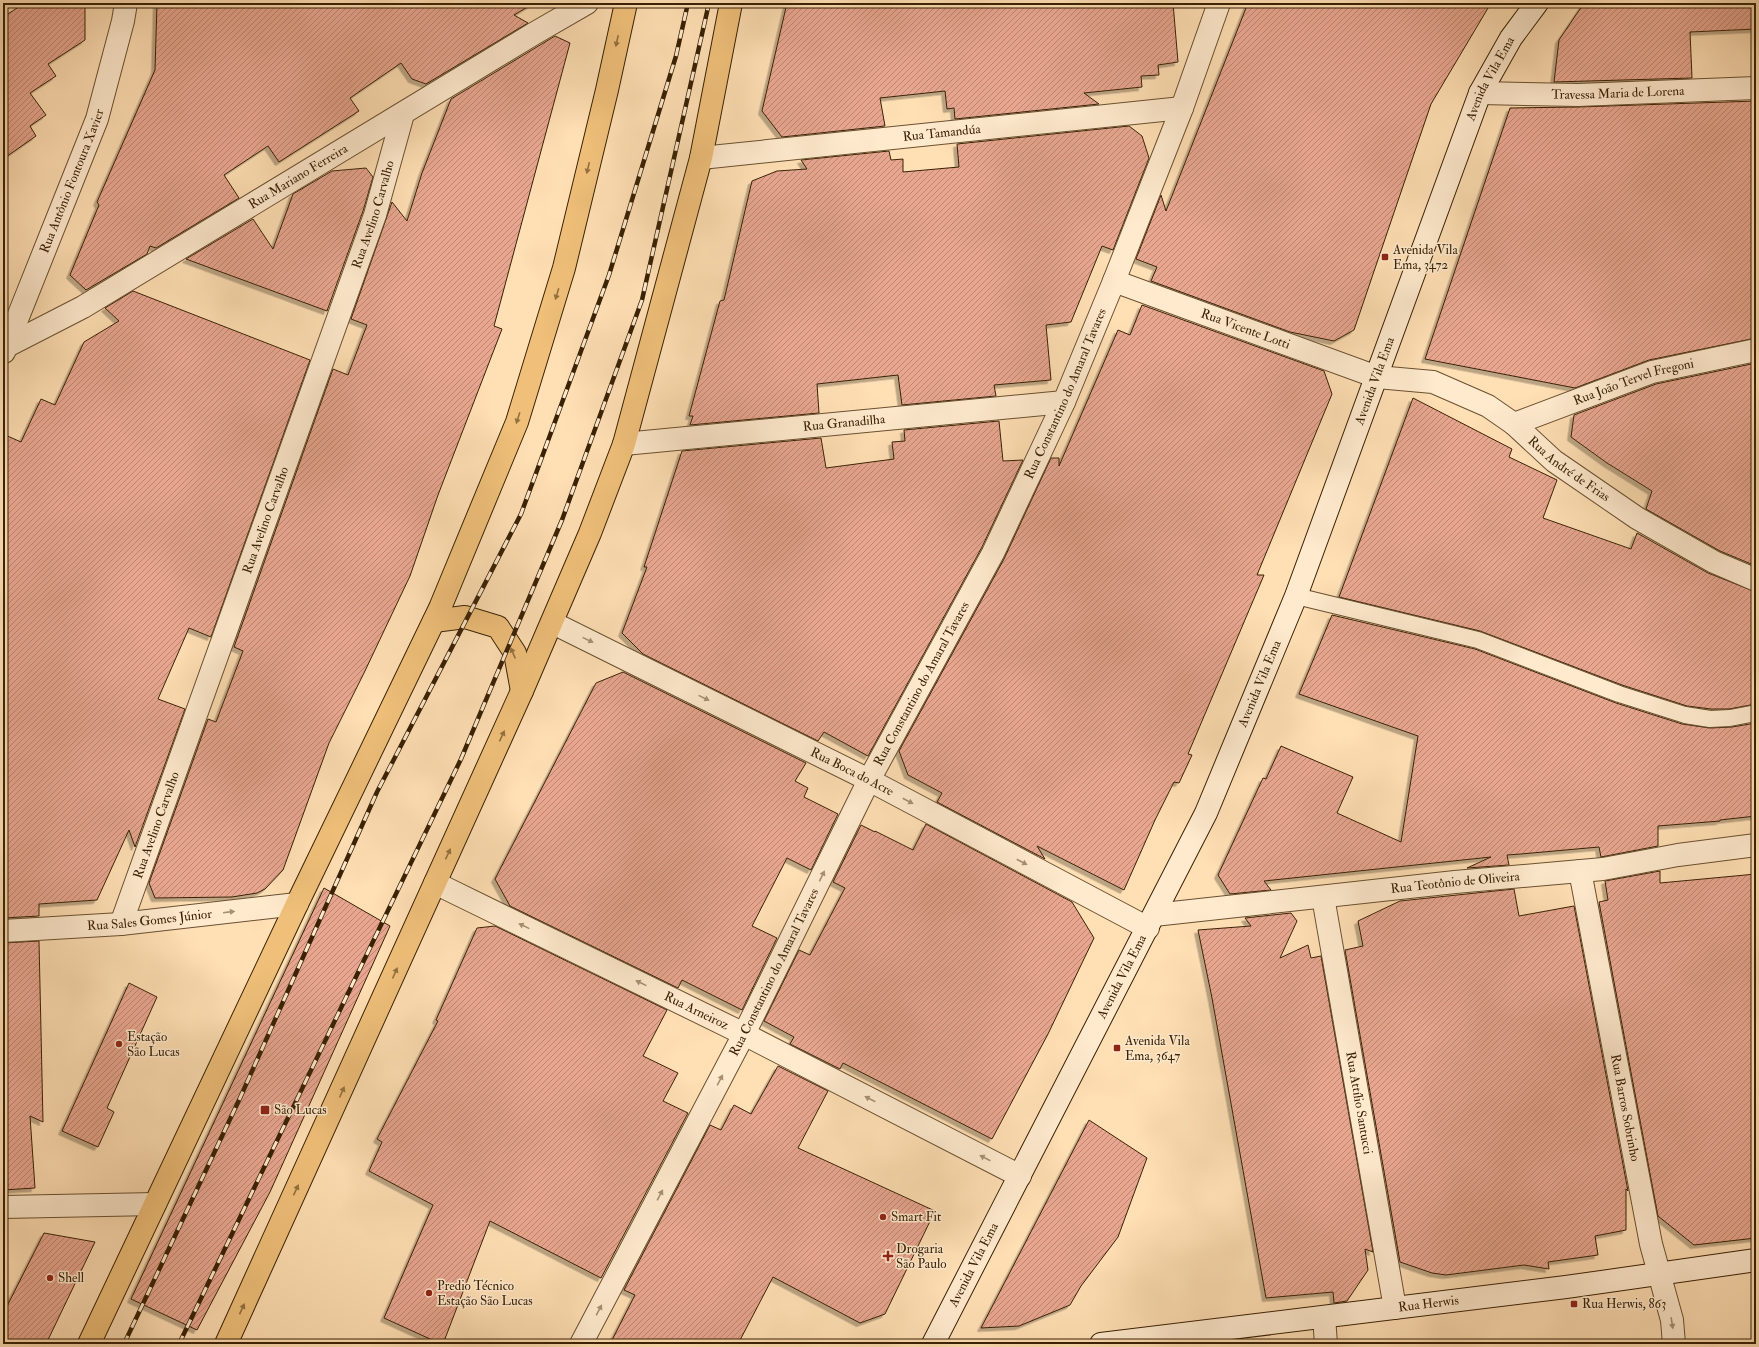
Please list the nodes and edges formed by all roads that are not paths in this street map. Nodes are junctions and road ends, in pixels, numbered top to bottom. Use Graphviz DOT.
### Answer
graph roads {
  1 [pos="126,3"];
  2 [pos="587,3"];
  3 [pos="626,3"];
  4 [pos="731,3"];
  5 [pos="1219,3"];
  6 [pos="1537,3"];
  7 [pos="1756,88"];
  8 [pos="1480,93"];
  9 [pos="1182,108"];
  10 [pos="403,114"];
  11 [pos="701,158"];
  12 [pos="1114,281"];
  13 [pos="1756,350"];
  14 [pos="5,351"];
  15 [pos="1377,377"];
  16 [pos="1064,402"];
  17 [pos="1514,424"];
  18 [pos="624,444"];
  19 [pos="1756,580"];
  20 [pos="1296,596"];
  21 [pos="434,622"];
  22 [pos="553,623"];
  23 [pos="522,691"];
  24 [pos="1756,713"];
  25 [pos="869,780"];
  26 [pos="1756,845"];
  27 [pos="1580,871"];
  28 [pos="435,883"];
  29 [pos="1323,897"];
  30 [pos="296,904"];
  31 [pos="1151,922"];
  32 [pos="121,924"];
  33 [pos="3,931"];
  34 [pos="744,1034"];
  35 [pos="1020,1176"];
  36 [pos="154,1204"];
  37 [pos="3,1207"];
  38 [pos="1756,1260"];
  39 [pos="1659,1275"];
  40 [pos="1395,1308"];
  41 [pos="1324,1317"];
  42 [pos="89,1344"];
  43 [pos="226,1344"];
  44 [pos="581,1344"];
  45 [pos="933,1344"];
  46 [pos="1101,1344"];
  47 [pos="1326,1344"];
  48 [pos="1674,1344"];
  1 -- 14 [label="street, Rua Antônio Fontoura Xavier"];
  2 -- 10 [label="street, Rua Mariano Ferreira"];
  3 -- 21 [label="main road, one-way"];
  4 -- 11 [label="main road"];
  5 -- 9 [label="street, Rua Constantino do Amaral Tavares"];
  6 -- 8 [label="street, Avenida Vila Ema"];
  7 -- 8 [label="street, Travessa Maria de Lorena"];
  8 -- 15 [label="street, Avenida Vila Ema"];
  9 -- 11 [label="street, Rua Tamandúa"];
  9 -- 12 [label="street, Rua Constantino do Amaral Tavares"];
  10 -- 14 [label="street, Rua Mariano Ferreira"];
  10 -- 32 [label="street, Rua Avelino Carvalho"];
  11 -- 18 [label="main road"];
  12 -- 15 [label="street, Rua Vicente Lotti"];
  12 -- 16 [label="street, Rua Constantino do Amaral Tavares"];
  13 -- 17 [label="street, Rua João Tervel Fregoni"];
  15 -- 17 [label="street, Rua André de Frias"];
  15 -- 20 [label="street, Avenida Vila Ema"];
  16 -- 18 [label="street, Rua Granadilha"];
  16 -- 25 [label="street, Rua Constantino do Amaral Tavares"];
  17 -- 19 [label="street, Rua André de Frias"];
  18 -- 22 [label="main road"];
  20 -- 24 [label="lane"];
  20 -- 31 [label="street, Avenida Vila Ema"];
  23 -- 21 [label="main road, one-way"];
  21 -- 30 [label="main road"];
  22 -- 23 [label="main road"];
  22 -- 25 [label="street, Rua Boca do Acre, one-way"];
  28 -- 23 [label="main road, one-way"];
  25 -- 31 [label="street, Rua Boca do Acre, one-way"];
  34 -- 25 [label="street, Rua Constantino do Amaral Tavares, one-way"];
  26 -- 27 [label="street, Rua Teotônio de Oliveira"];
  27 -- 29 [label="street, Rua Teotônio de Oliveira"];
  27 -- 39 [label="street, Rua Barros Sobrinho"];
  34 -- 28 [label="street, Rua Arneiroz, one-way"];
  43 -- 28 [label="main road, one-way"];
  29 -- 31 [label="street, Rua Teotônio de Oliveira"];
  29 -- 40 [label="street, Rua Attílio Santucci"];
  32 -- 30 [label="street, Rua Sales Gomes Júnior, one-way"];
  30 -- 36 [label="main road"];
  31 -- 35 [label="street, Avenida Vila Ema"];
  32 -- 33 [label="street, Rua Sales Gomes Júnior"];
  35 -- 34 [label="street, Rua Arneiroz, one-way"];
  44 -- 34 [label="street, Rua Constantino do Amaral Tavares, one-way"];
  35 -- 45 [label="street, Avenida Vila Ema"];
  36 -- 37 [label="street"];
  36 -- 42 [label="main road"];
  38 -- 39 [label="street, Rua Herwis"];
  39 -- 40 [label="street, Rua Herwis"];
  39 -- 48 [label="street, Rua Barros Sobrinho, one-way"];
  40 -- 41 [label="street, Rua Herwis"];
  41 -- 46 [label="street, Rua Herwis"];
  41 -- 47 [label="street"];
}
